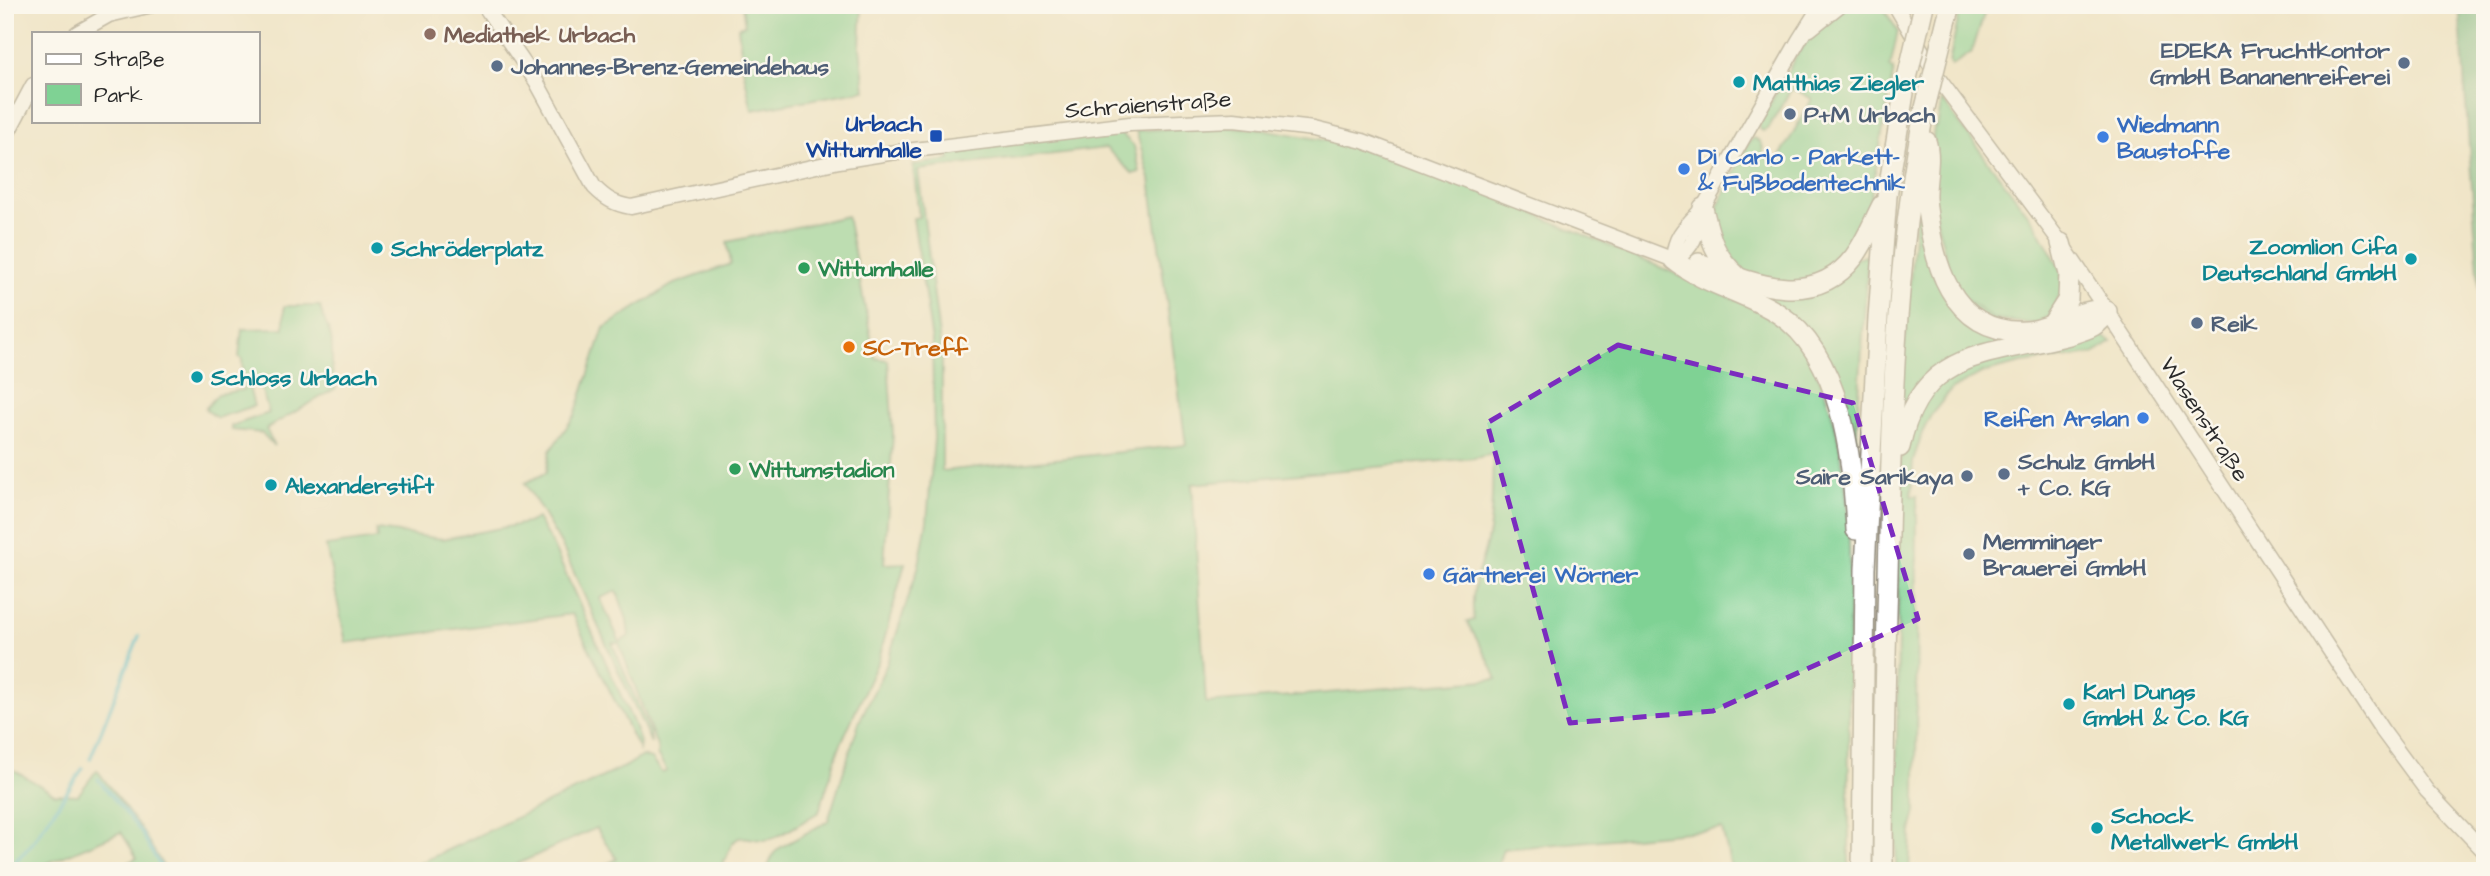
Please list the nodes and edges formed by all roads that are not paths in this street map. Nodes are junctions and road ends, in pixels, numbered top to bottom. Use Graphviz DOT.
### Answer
graph roads {
  1 [pos="152,5"];
  2 [pos="484,5"];
  3 [pos="1821,5"];
  4 [pos="1840,5"];
  5 [pos="1895,5"];
  6 [pos="1924,5"];
  7 [pos="1949,12"];
  8 [pos="79,32"];
  9 [pos="1798,40"];
  10 [pos="32,87"];
  11 [pos="1923,118"];
  12 [pos="5,138"];
  13 [pos="1887,196"];
  14 [pos="1703,208"];
  15 [pos="2061,243"];
  16 [pos="1674,260"];
  17 [pos="1739,278"];
  18 [pos="2107,311"];
  19 [pos="2052,324"];
  20 [pos="1890,481"];
  21 [pos="1865,569"];
  22 [pos="2485,852"];
  23 [pos="1861,871"];
  24 [pos="1883,871"];
  1 -- 8 [label="street"];
  2 -- 16 [label="street, Schraienstraße"];
  3 -- 9 [label="street"];
  4 -- 9 [label="street"];
  5 -- 15 [label="street, Wasenstraße"];
  6 -- 13 [label="highway, bridge"];
  7 -- 11 [label="highway, bridge"];
  9 -- 14 [label="street"];
  10 -- 12 [label="street"];
  11 -- 19 [label="highway"];
  11 -- 20 [label="highway"];
  13 -- 17 [label="highway"];
  13 -- 21 [label="highway"];
  14 -- 16 [label="street"];
  14 -- 17 [label="highway"];
  15 -- 18 [label="street, Wasenstraße"];
  15 -- 19 [label="highway"];
  16 -- 17 [label="highway"];
  16 -- 21 [label="highway"];
  18 -- 19 [label="highway"];
  18 -- 20 [label="highway"];
  18 -- 22 [label="street, Wasenstraße"];
  20 -- 24 [label="highway"];
  21 -- 23 [label="highway"];
}
